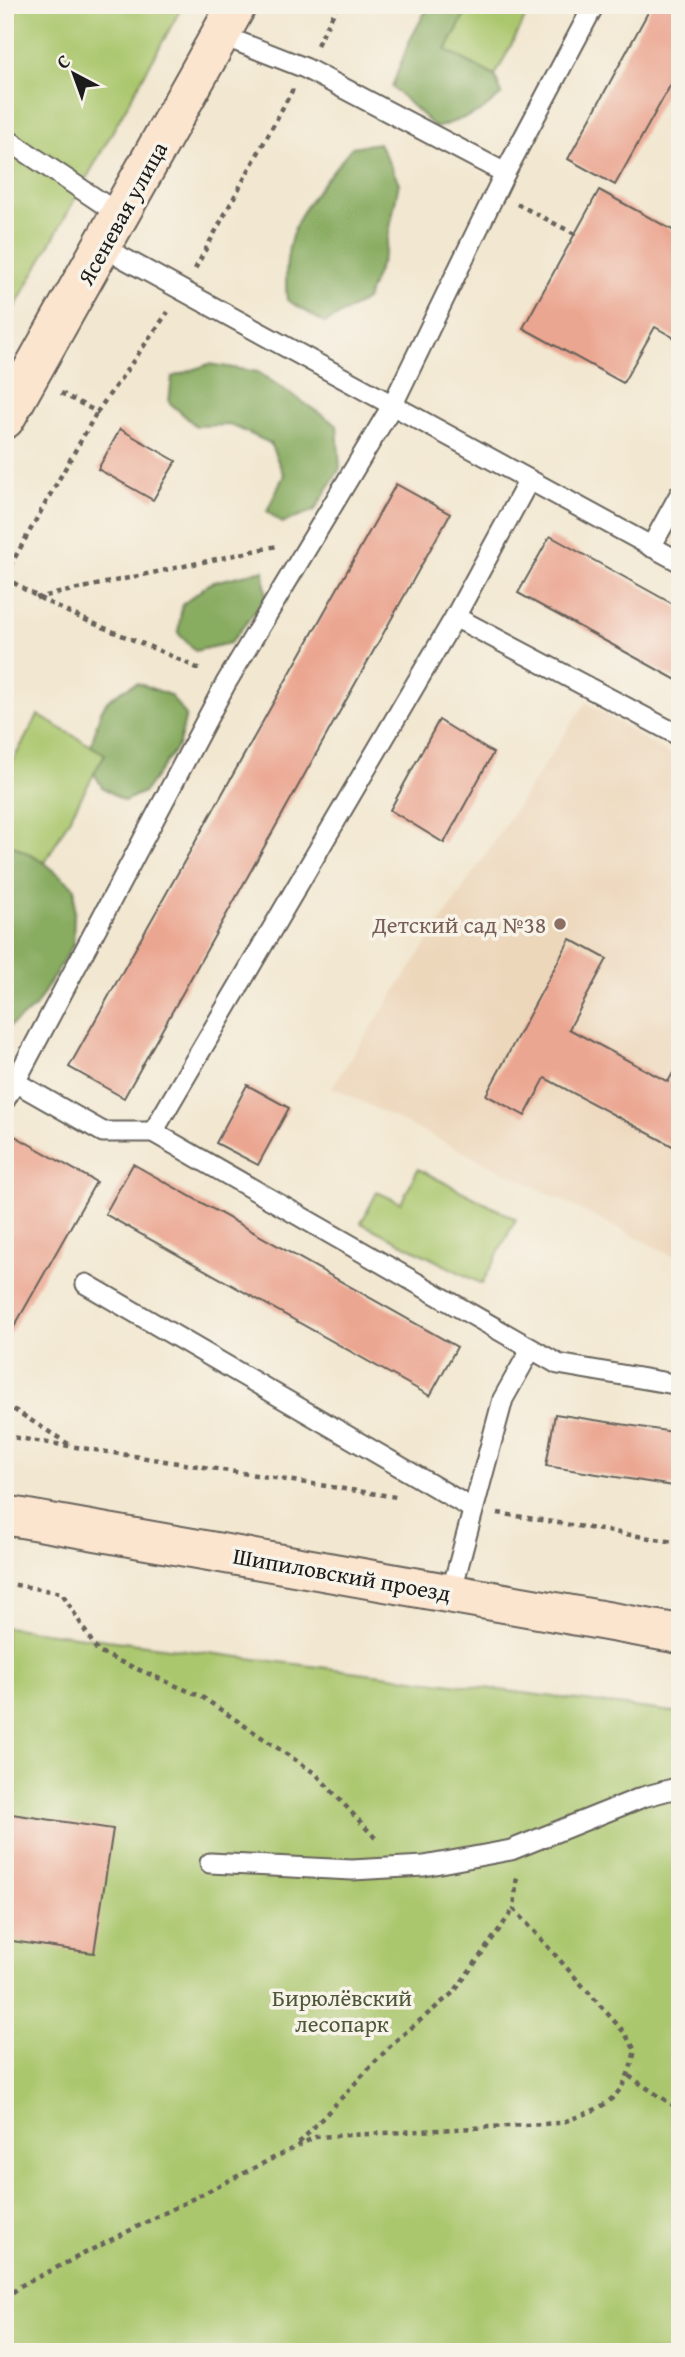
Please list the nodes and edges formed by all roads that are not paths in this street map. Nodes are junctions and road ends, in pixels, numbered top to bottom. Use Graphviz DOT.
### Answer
graph roads {
  1 [pos="594,5"];
  2 [pos="229,20"];
  3 [pos="5,138"];
  4 [pos="505,173"];
  5 [pos="112,231"];
  6 [pos="392,405"];
  7 [pos="5,419"];
  8 [pos="528,482"];
  9 [pos="680,494"];
  10 [pos="651,547"];
  11 [pos="680,562"];
  12 [pos="455,617"];
  13 [pos="680,736"];
  14 [pos="10,1079"];
  15 [pos="5,1100"];
  16 [pos="153,1132"];
  17 [pos="86,1284"];
  18 [pos="531,1349"];
  19 [pos="680,1385"];
  20 [pos="473,1509"];
  21 [pos="5,1515"];
  22 [pos="451,1594"];
  23 [pos="680,1634"];
  24 [pos="680,1787"];
  25 [pos="210,1863"];
  1 -- 4 [label="lane"];
  2 -- 4 [label="lane"];
  2 -- 5 [label="street, Ясеневая улица"];
  3 -- 5 [label="lane"];
  4 -- 6 [label="lane"];
  5 -- 6 [label="lane"];
  5 -- 7 [label="street, Ясеневая улица"];
  6 -- 8 [label="lane"];
  6 -- 14 [label="lane"];
  8 -- 10 [label="lane"];
  8 -- 12 [label="lane"];
  9 -- 10 [label="lane"];
  10 -- 11 [label="lane"];
  12 -- 13 [label="lane"];
  12 -- 16 [label="lane"];
  14 -- 15 [label="lane"];
  14 -- 16 [label="lane"];
  16 -- 18 [label="lane"];
  17 -- 20 [label="lane"];
  18 -- 19 [label="lane"];
  18 -- 20 [label="lane"];
  20 -- 22 [label="lane"];
  21 -- 22 [label="street, Шипиловский проезд"];
  22 -- 23 [label="street, Шипиловский проезд"];
  24 -- 25 [label="lane"];
}
